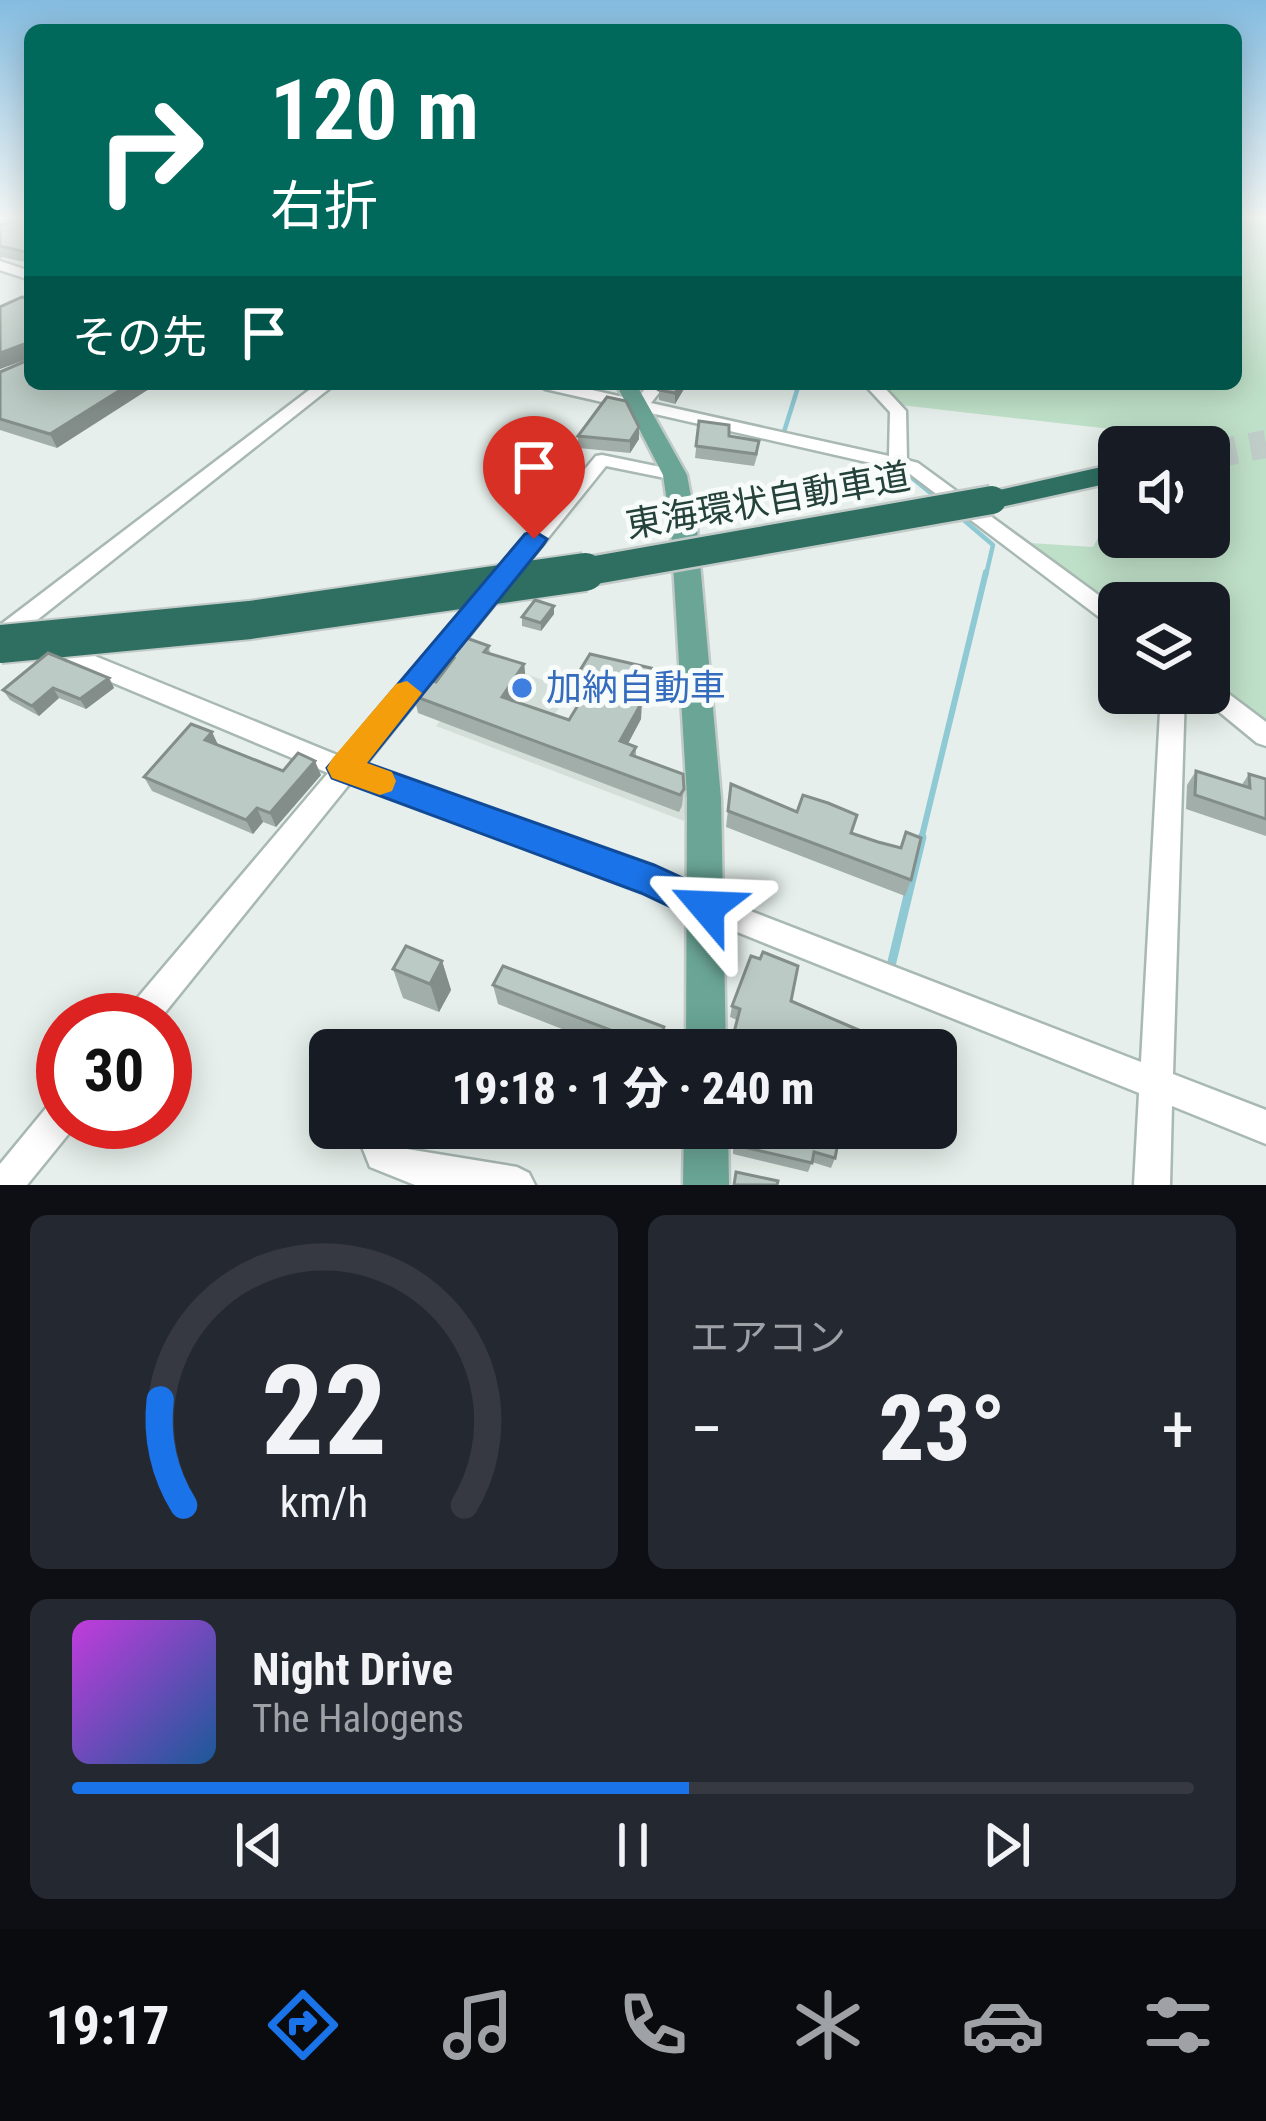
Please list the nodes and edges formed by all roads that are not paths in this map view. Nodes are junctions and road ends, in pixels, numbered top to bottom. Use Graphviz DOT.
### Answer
graph roads {
  1 [pos="319,390"];
  2 [pos="878,390"];
  3 [pos="641,391"];
  4 [pos="898,464"];
  5 [pos="674,475"];
  6 [pos="1098,477"];
  7 [pos="1098,605"];
  8 [pos="2,635"];
  9 [pos="1230,708"];
  10 [pos="1172,714"];
  11 [pos="1266,736"];
  12 [pos="344,768"];
  13 [pos="707,907"];
  14 [pos="161,993"];
  15 [pos="706,1029"];
  16 [pos="1156,1084"];
  17 [pos="1266,1127"];
  18 [pos="36,1147"];
  19 [pos="380,1149"];
  20 [pos="706,1149"];
  21 [pos="5,1185"];
  22 [pos="517,1185"];
  23 [pos="706,1185"];
  24 [pos="1152,1185"];
  1 -- 8 [label="street"];
  2 -- 4 [label="street"];
  3 -- 4 [label="street"];
  3 -- 5 [label="main road"];
  4 -- 7 [label="street"];
  5 -- 12 [label="street"];
  5 -- 13 [label="main road"];
  6 -- 8 [label="highway, 東海環状自動車道, bridge"];
  8 -- 12 [label="street"];
  9 -- 11 [label="street"];
  10 -- 16 [label="street"];
  12 -- 13 [label="street"];
  12 -- 14 [label="street"];
  13 -- 15 [label="main road"];
  13 -- 16 [label="street"];
  16 -- 17 [label="street"];
  16 -- 24 [label="street"];
  18 -- 21 [label="street"];
  19 -- 22 [label="street"];
  20 -- 23 [label="main road"];
}
